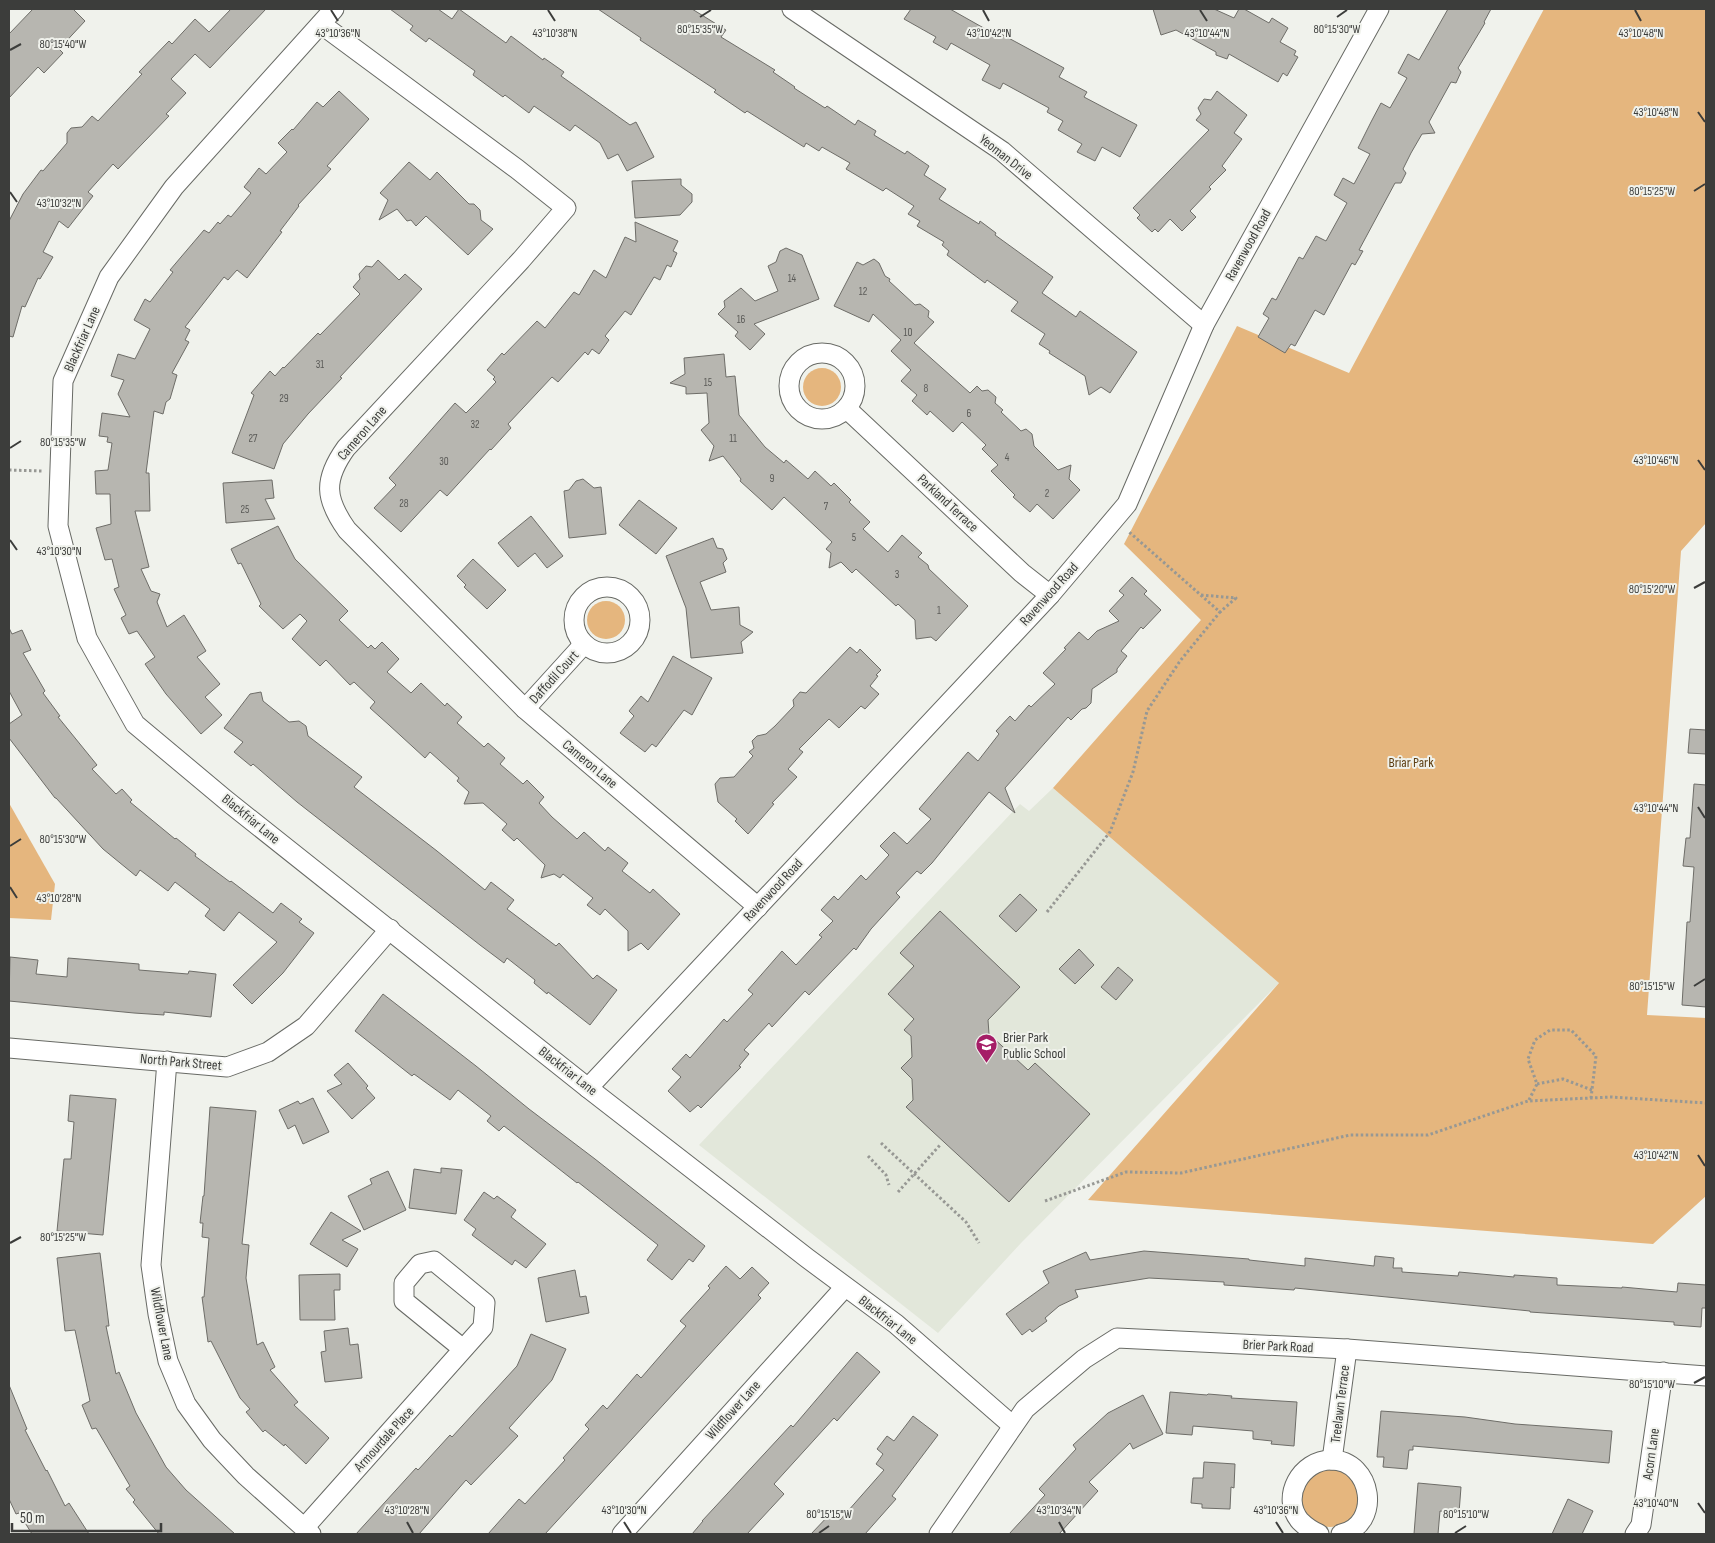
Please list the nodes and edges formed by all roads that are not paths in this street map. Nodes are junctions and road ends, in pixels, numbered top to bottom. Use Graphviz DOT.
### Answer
graph roads {
  1 [pos="334,9"];
  2 [pos="792,9"];
  3 [pos="1375,10"];
  4 [pos="321,24"];
  5 [pos="1204,325"];
  6 [pos="847,409"];
  7 [pos="1050,595"];
  8 [pos="584,644"];
  9 [pos="525,710"];
  10 [pos="758,907"];
  11 [pos="390,929"];
  12 [pos="9,1048"];
  13 [pos="167,1061"];
  14 [pos="588,1088"];
  15 [pos="845,1286"];
  16 [pos="463,1349"];
  17 [pos="1347,1349"];
  18 [pos="1663,1372"];
  19 [pos="1706,1376"];
  20 [pos="1013,1426"];
  21 [pos="1332,1460"];
  22 [pos="308,1531"];
  23 [pos="622,1534"];
  24 [pos="939,1534"];
  25 [pos="1319,1534"];
  26 [pos="1340,1534"];
  27 [pos="1635,1534"];
  1 -- 4 [label="street, Blackfriar Lane"];
  2 -- 5 [label="street, Yeoman Drive"];
  3 -- 5 [label="street, Ravenwood Road"];
  4 -- 9 [label="street, Cameron Lane"];
  4 -- 11 [label="street, Blackfriar Lane"];
  5 -- 7 [label="street, Ravenwood Road"];
  6 -- 7 [label="street, Parkland Terrace"];
  7 -- 10 [label="street, Ravenwood Road"];
  8 -- 9 [label="street, Daffodil Court"];
  9 -- 10 [label="street, Cameron Lane"];
  10 -- 14 [label="street, Ravenwood Road"];
  11 -- 13 [label="street, North Park Street"];
  11 -- 14 [label="street, Blackfriar Lane"];
  12 -- 13 [label="street, North Park Street"];
  13 -- 22 [label="street, Wildflower Lane"];
  14 -- 15 [label="street, Blackfriar Lane"];
  15 -- 20 [label="street, Blackfriar Lane"];
  15 -- 23 [label="street, Wildflower Lane"];
  16 -- 16 [label="street, Armourdale Place"];
  16 -- 22 [label="street, Armourdale Place"];
  17 -- 18 [label="street, Brier Park Road"];
  17 -- 20 [label="street, Brier Park Road"];
  17 -- 21 [label="street, Treelawn Terrace"];
  18 -- 19 [label="street, Brier Park Road"];
  18 -- 27 [label="street, Acorn Lane"];
  20 -- 24 [label="street, Brier Park Road"];
  21 -- 25 [label="street, Treelawn Terrace"];
  21 -- 26 [label="street, Treelawn Terrace"];
}
